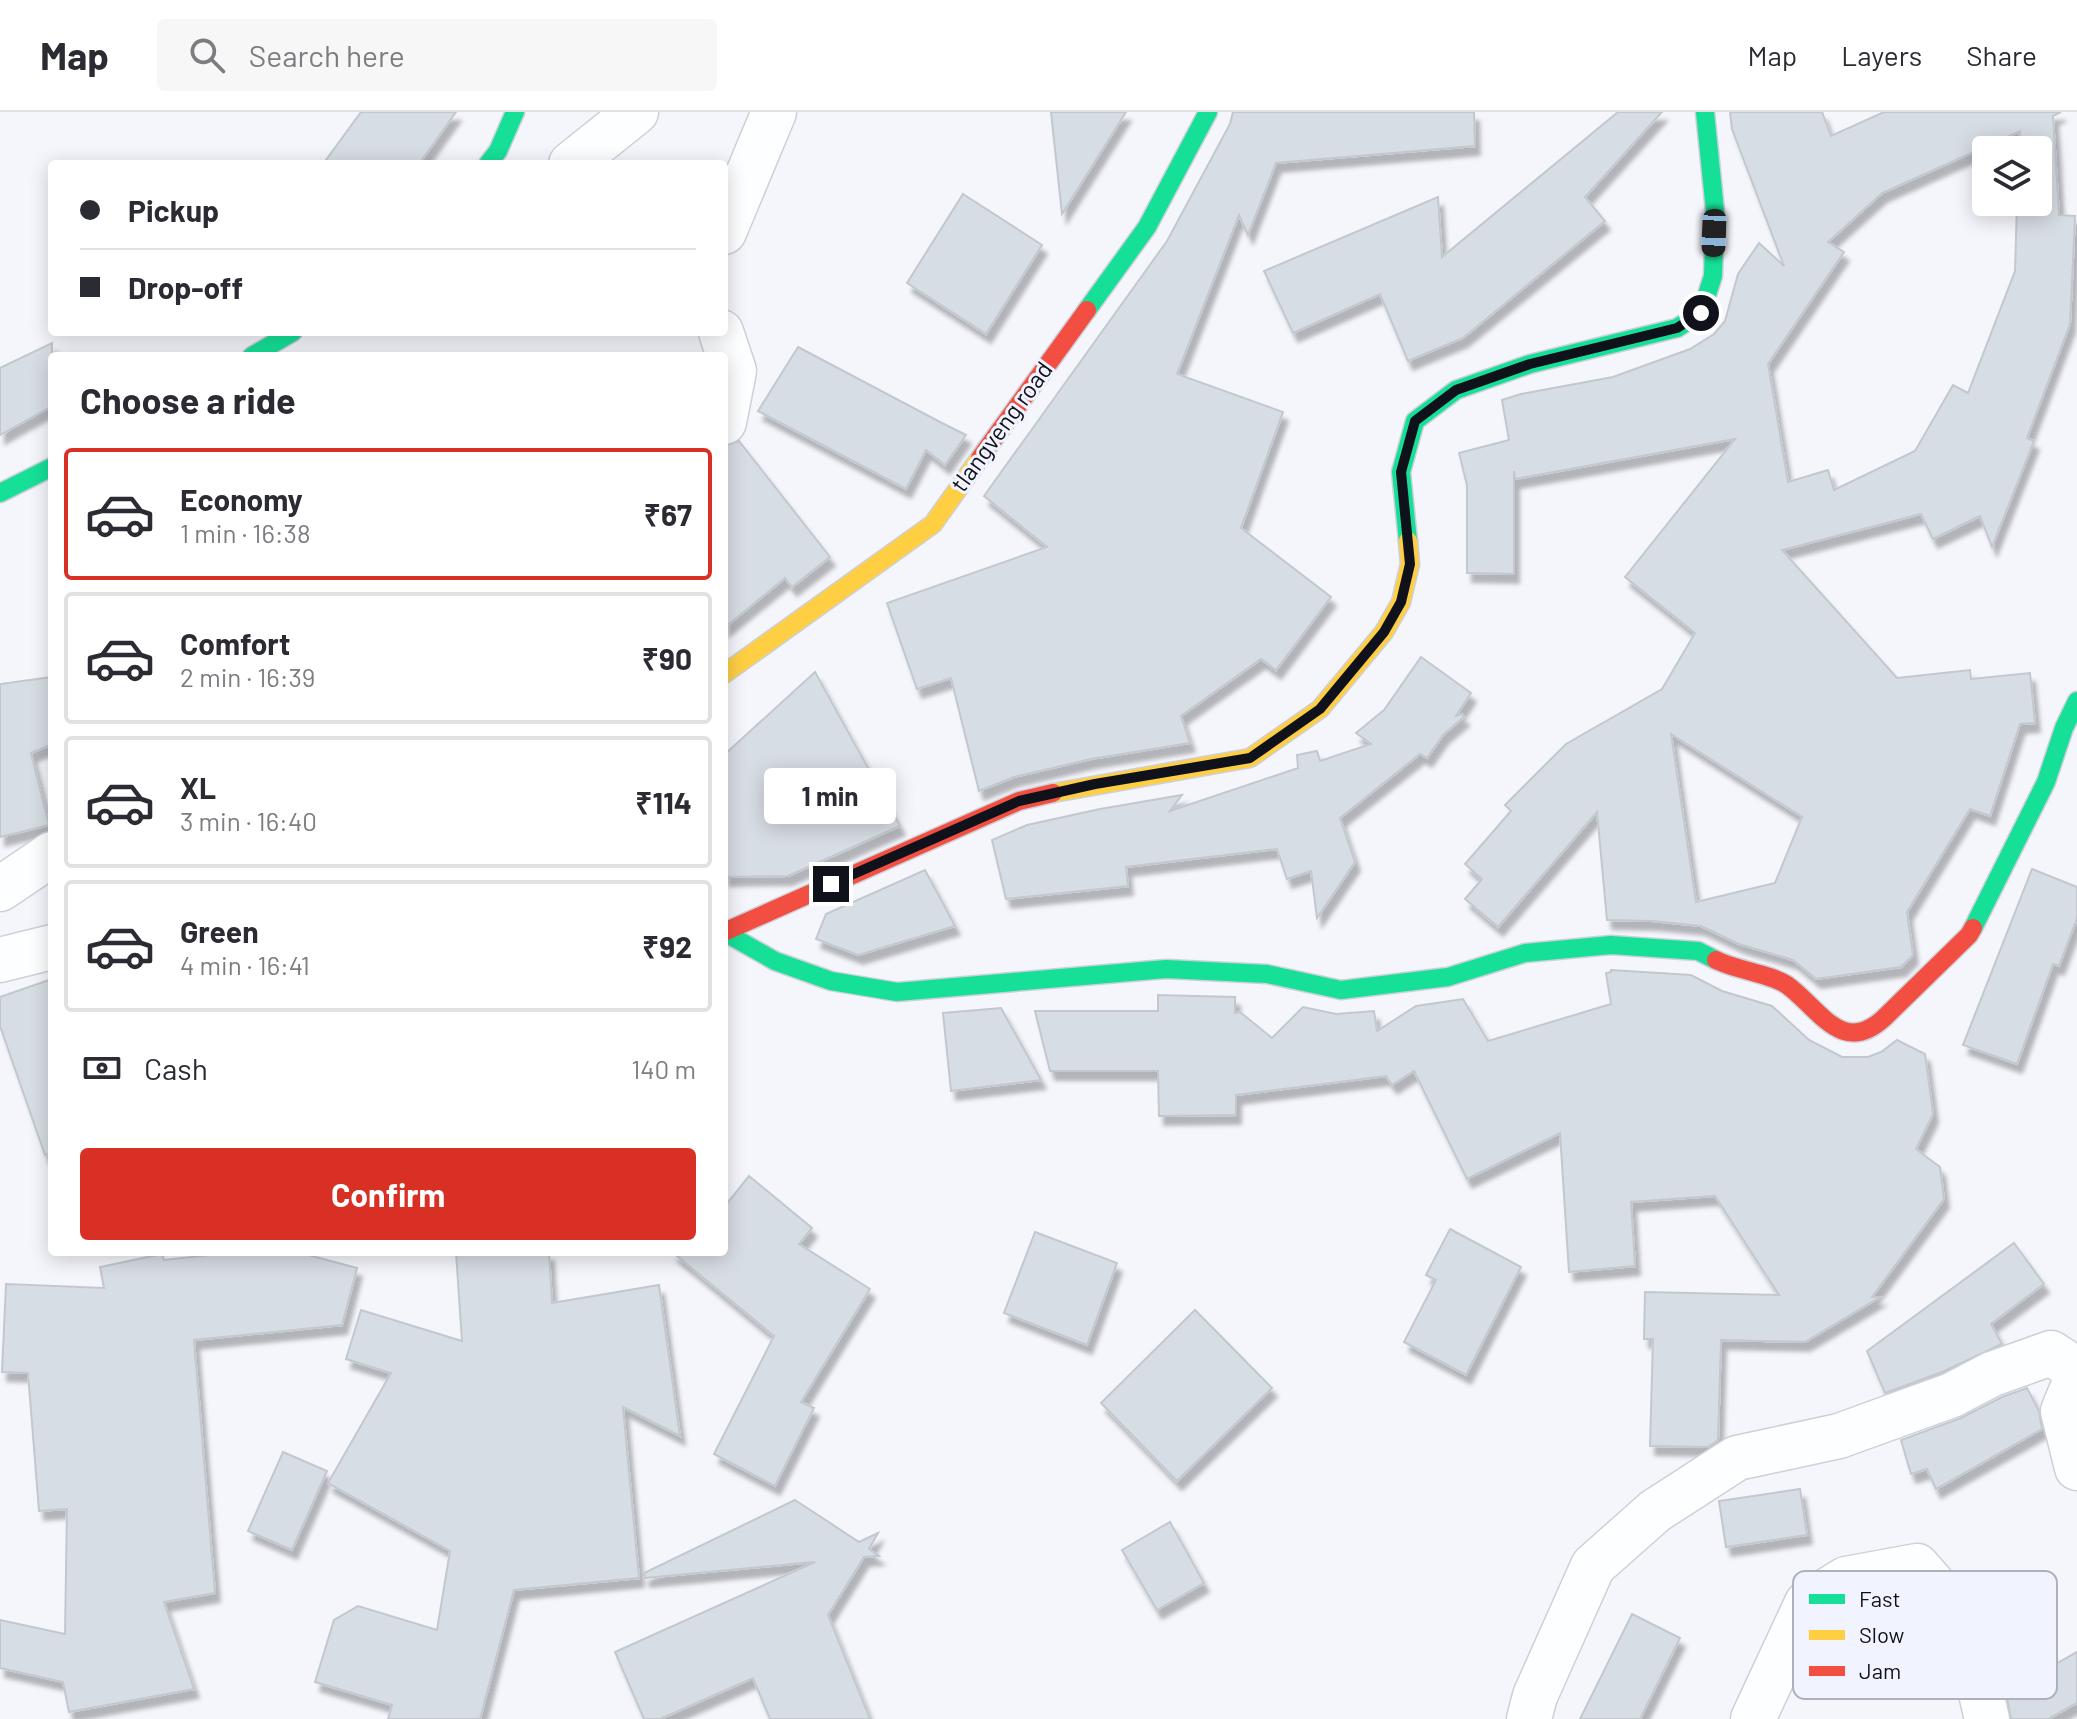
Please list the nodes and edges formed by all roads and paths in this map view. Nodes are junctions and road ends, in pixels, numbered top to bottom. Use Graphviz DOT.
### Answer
graph roads {
  1 [pos="515,112"];
  2 [pos="636,112"];
  3 [pos="774,112"];
  4 [pos="1208,112"];
  5 [pos="1705,112"];
  6 [pos="491,160"];
  7 [pos="576,160"];
  8 [pos="728,222"];
  9 [pos="286,336"];
  10 [pos="259,352"];
  11 [pos="728,353"];
  12 [pos="728,402"];
  13 [pos="48,469"];
  14 [pos="0,493"];
  15 [pos="728,671"];
  16 [pos="2077,701"];
  17 [pos="48,857"];
  18 [pos="0,889"];
  19 [pos="728,930"];
  20 [pos="728,934"];
  21 [pos="48,948"];
  22 [pos="0,960"];
  23 [pos="2077,1370"];
  24 [pos="2077,1377"];
  25 [pos="2077,1468"];
  26 [pos="1890,1571"];
  27 [pos="1921,1571"];
  28 [pos="1793,1633"];
  29 [pos="1982,1699"];
  30 [pos="1529,1719"];
  31 [pos="1753,1719"];
  32 [pos="1987,1719"];
  1 -- 6 [label="main road"];
  2 -- 7 [label="street"];
  3 -- 8 [label="street"];
  4 -- 15 [label="main road, tlangveng road"];
  5 -- 19 [label="main road"];
  9 -- 10 [label="main road"];
  11 -- 12 [label="street"];
  13 -- 14 [label="main road"];
  16 -- 20 [label="main road"];
  17 -- 18 [label="street"];
  21 -- 22 [label="street"];
  23 -- 30 [label="street"];
  24 -- 25 [label="street"];
  26 -- 27 [label="street"];
  28 -- 31 [label="street"];
  29 -- 32 [label="street"];
}
